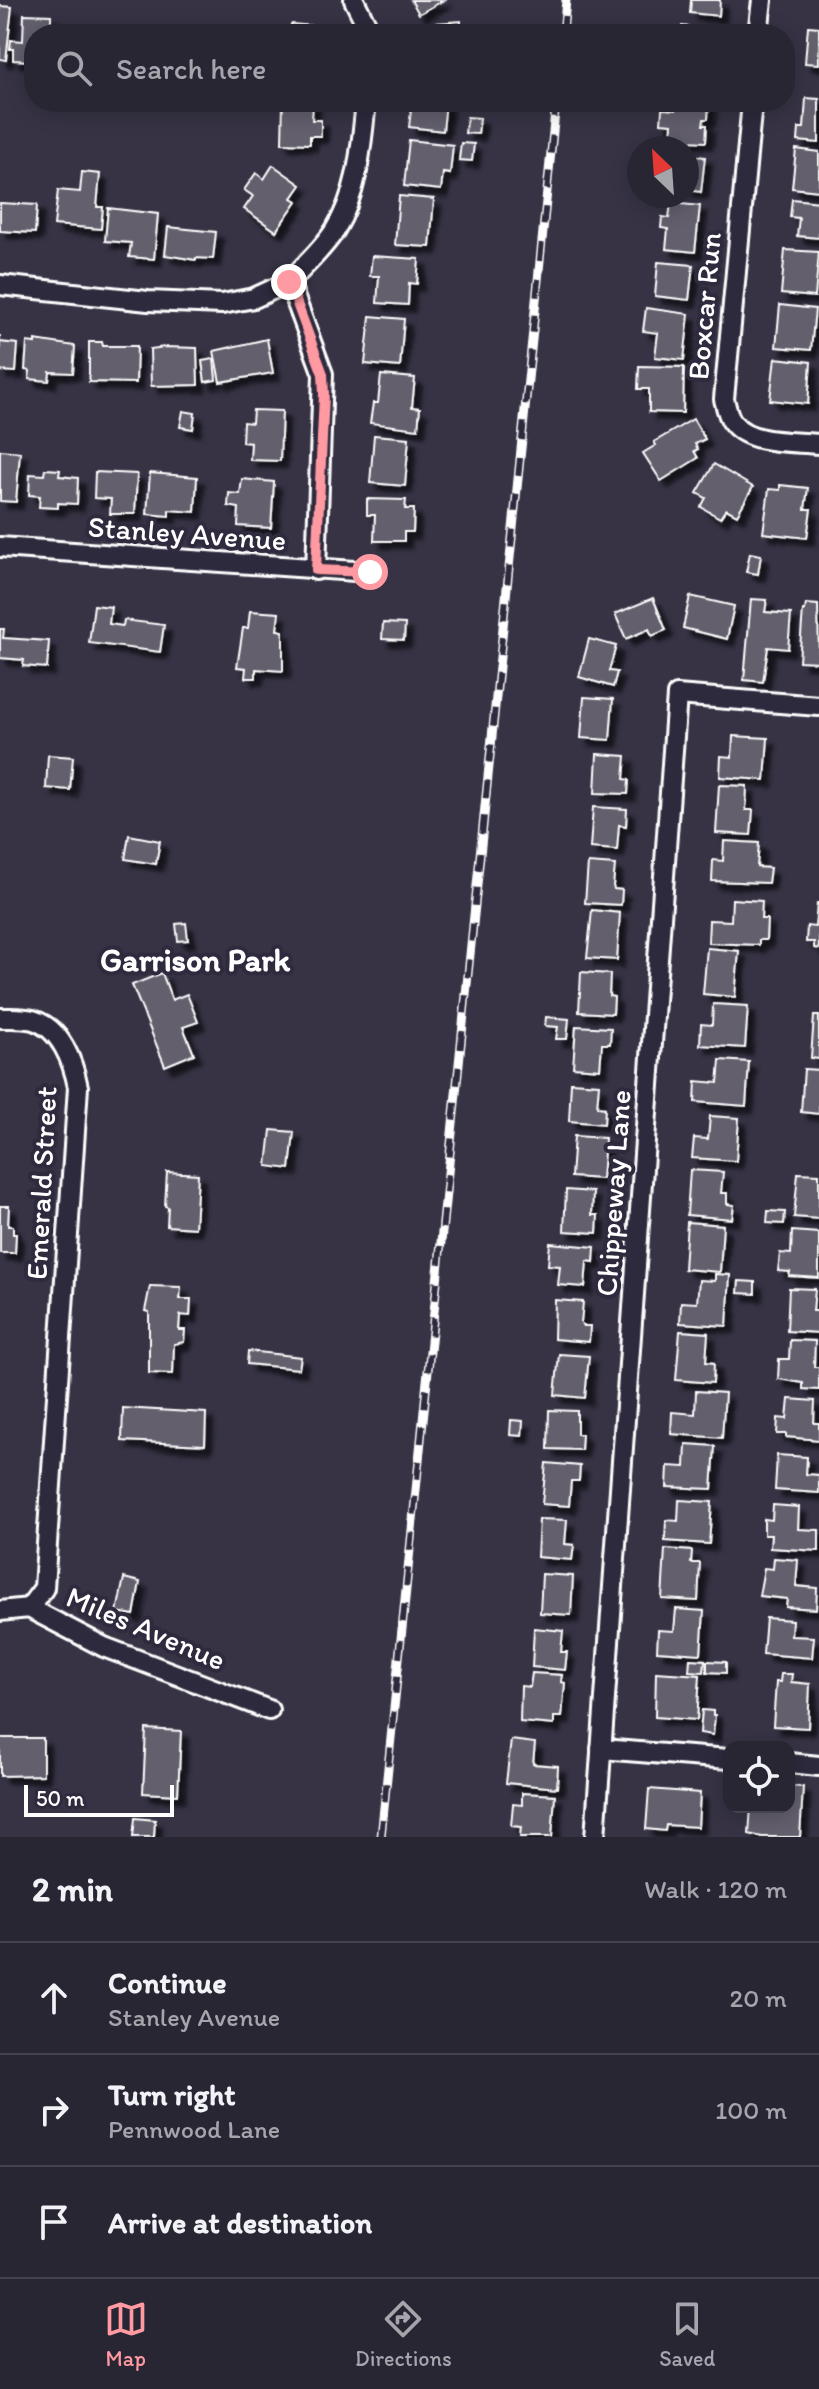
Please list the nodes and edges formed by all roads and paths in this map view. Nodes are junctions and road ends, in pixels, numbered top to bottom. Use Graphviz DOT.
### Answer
graph roads {
  1 [pos="762,0"];
  2 [pos="759,24"];
  3 [pos="365,112"];
  4 [pos="751,112"];
  5 [pos="289,282"];
  6 [pos="0,285"];
  7 [pos="819,444"];
  8 [pos="0,547"];
  9 [pos="316,570"];
  10 [pos="370,572"];
  11 [pos="819,706"];
  12 [pos="0,1018"];
  13 [pos="29,1608"];
  14 [pos="0,1611"];
  15 [pos="269,1710"];
  16 [pos="601,1749"];
  17 [pos="723,1759"];
  18 [pos="795,1764"];
  19 [pos="819,1766"];
  20 [pos="595,1837"];
  1 -- 2 [label="street"];
  3 -- 5 [label="street"];
  4 -- 7 [label="street, Boxcar Run"];
  5 -- 6 [label="street"];
  5 -- 9 [label="street"];
  8 -- 9 [label="street, Stanley Avenue"];
  9 -- 10 [label="street, Stanley Avenue"];
  11 -- 16 [label="street, Chippeway Lane"];
  12 -- 13 [label="street, Emerald Street"];
  13 -- 14 [label="street, Miles Avenue"];
  13 -- 15 [label="street, Miles Avenue"];
  16 -- 17 [label="street"];
  16 -- 20 [label="street, Chippeway Lane"];
  18 -- 19 [label="street"];
}
